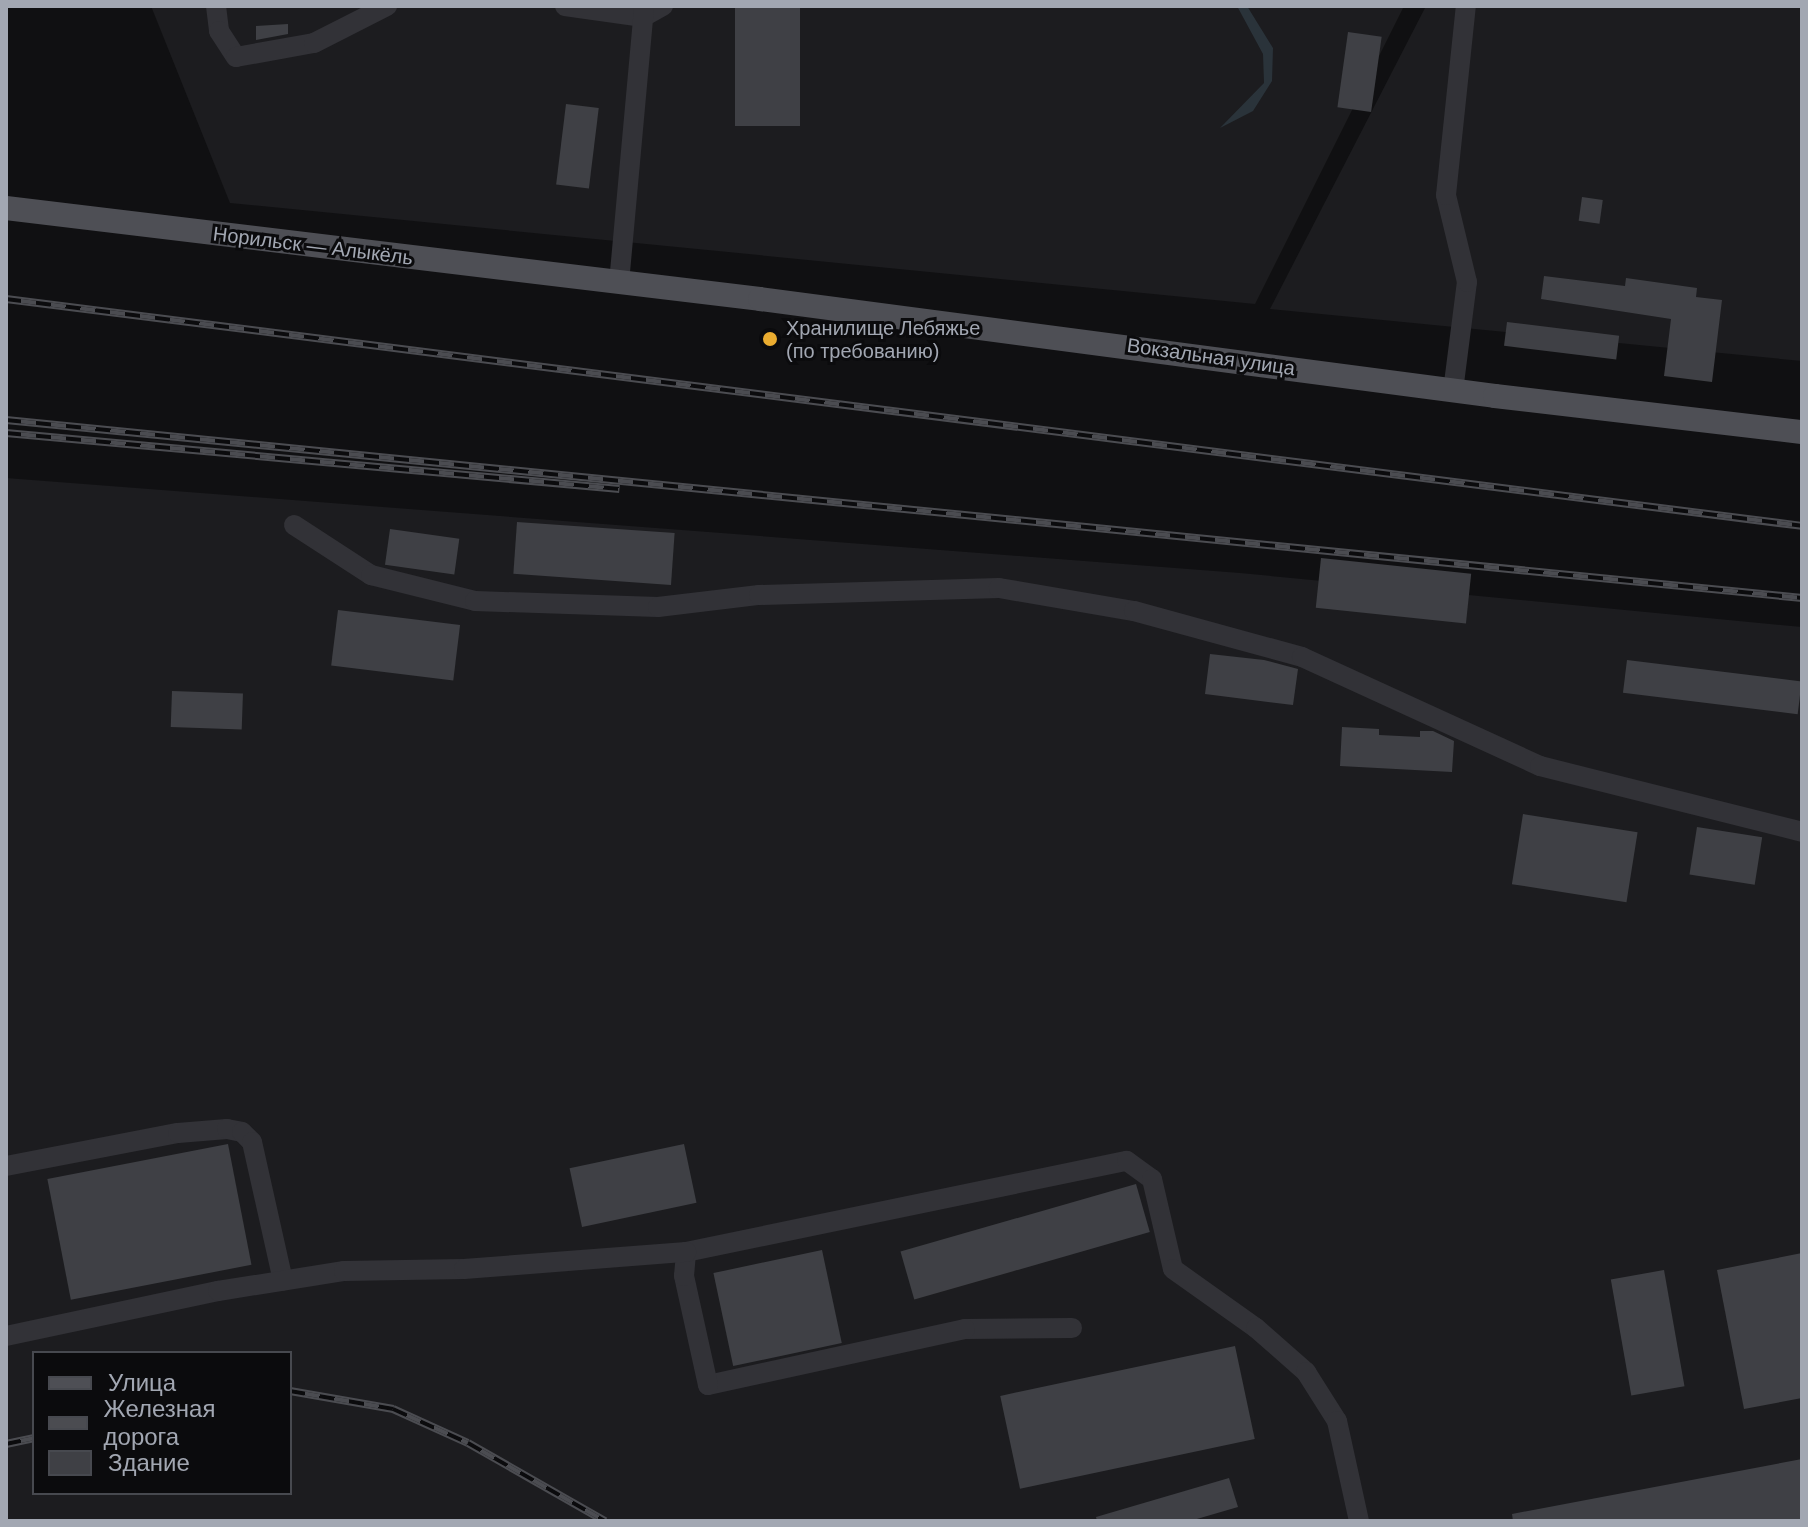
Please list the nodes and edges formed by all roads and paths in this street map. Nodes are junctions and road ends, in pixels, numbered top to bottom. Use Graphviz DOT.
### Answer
graph roads {
  1 [pos="216,6"];
  2 [pos="387,6"];
  3 [pos="565,6"];
  4 [pos="663,6"];
  5 [pos="1466,6"];
  6 [pos="643,12"];
  7 [pos="6,208"];
  8 [pos="619,283"];
  9 [pos="1453,391"];
  10 [pos="1802,432"];
  11 [pos="294,525"];
  12 [pos="1802,832"];
  13 [pos="6,1166"];
  14 [pos="686,1252"];
  15 [pos="283,1281"];
  16 [pos="1072,1328"];
  17 [pos="6,1336"];
  18 [pos="1359,1521"];
  1 -- 2 [label="lane"];
  3 -- 6 [label="lane"];
  4 -- 6 [label="lane"];
  5 -- 9 [label="lane"];
  6 -- 8 [label="lane"];
  7 -- 8 [label="main road, Норильск — Алыкёль"];
  8 -- 9 [label="main road, Вокзальная улица"];
  9 -- 10 [label="main road, Вокзальная улица"];
  11 -- 12 [label="lane"];
  13 -- 15 [label="lane"];
  14 -- 15 [label="lane"];
  14 -- 16 [label="lane"];
  14 -- 18 [label="lane"];
  15 -- 17 [label="lane"];
}
